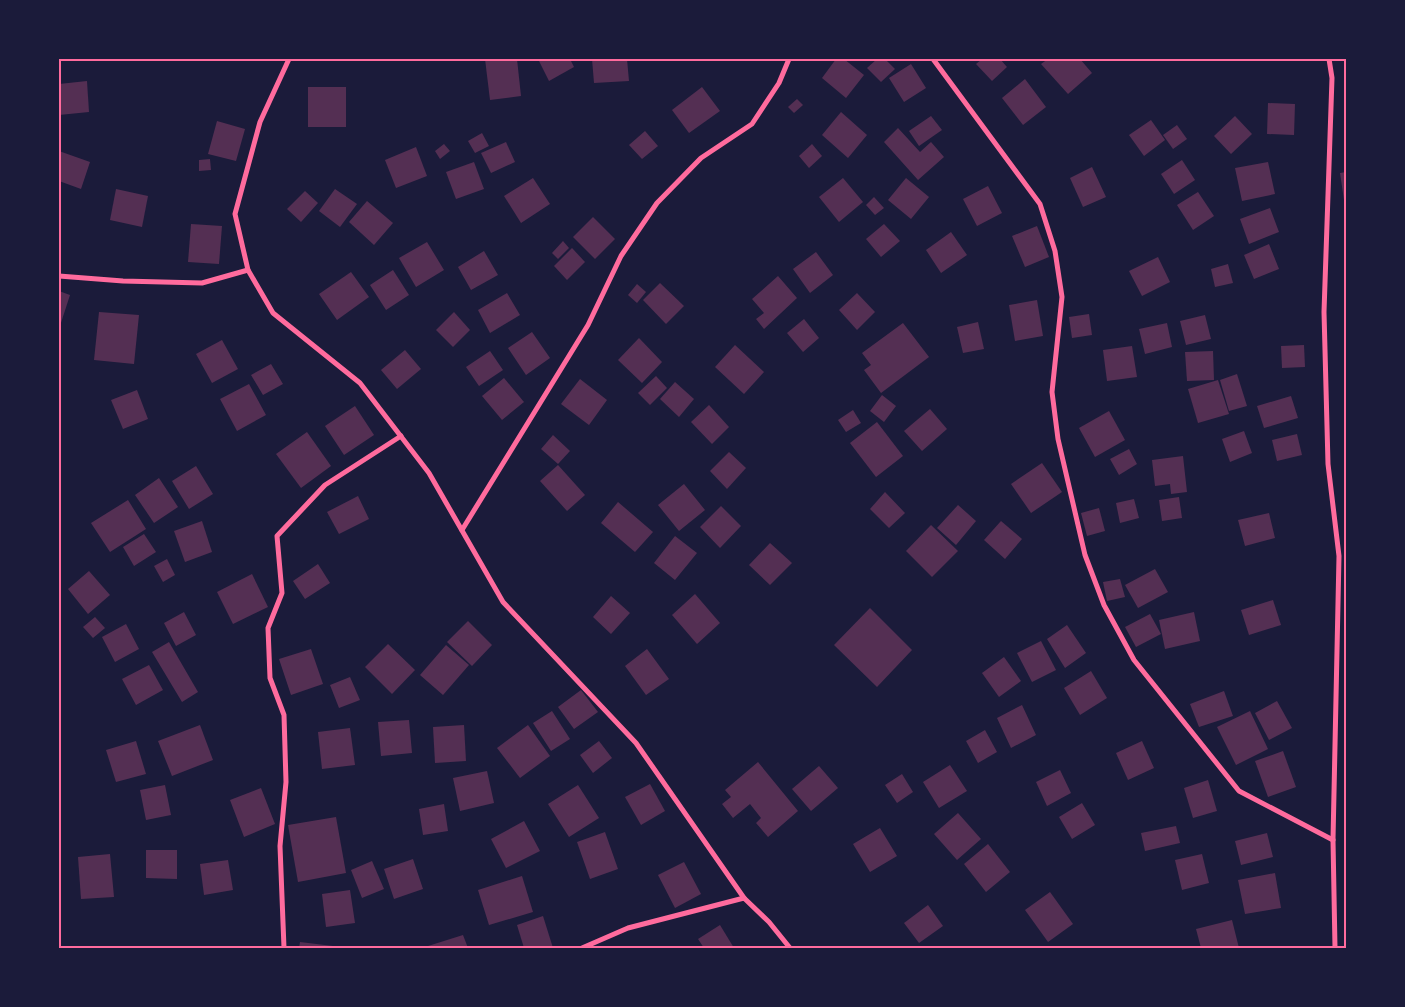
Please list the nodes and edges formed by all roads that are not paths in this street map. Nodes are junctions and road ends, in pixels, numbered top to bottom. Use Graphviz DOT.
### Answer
graph roads {
  1 [pos="290,59"];
  2 [pos="789,59"];
  3 [pos="933,59"];
  4 [pos="1329,59"];
  5 [pos="248,270"];
  6 [pos="59,275"];
  7 [pos="401,436"];
  8 [pos="462,530"];
  9 [pos="1333,840"];
  10 [pos="744,898"];
  11 [pos="284,948"];
  12 [pos="582,948"];
  13 [pos="790,948"];
  14 [pos="1335,948"];
  1 -- 5 [label="street"];
  2 -- 8 [label="street"];
  3 -- 9 [label="street"];
  4 -- 9 [label="street"];
  5 -- 6 [label="street"];
  5 -- 7 [label="street"];
  7 -- 8 [label="street"];
  7 -- 11 [label="street"];
  8 -- 10 [label="street"];
  9 -- 14 [label="street"];
  10 -- 12 [label="street"];
  10 -- 13 [label="street"];
}
